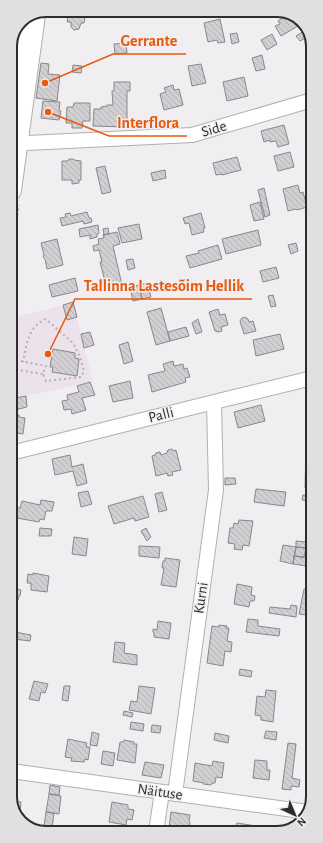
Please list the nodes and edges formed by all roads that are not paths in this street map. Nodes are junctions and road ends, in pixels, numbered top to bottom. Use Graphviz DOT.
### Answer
graph roads {
  1 [pos="33,20"];
  2 [pos="306,102"];
  3 [pos="17,123"];
  4 [pos="17,142"];
  5 [pos="306,379"];
  6 [pos="214,402"];
  7 [pos="17,451"];
  8 [pos="17,772"];
  9 [pos="168,793"];
  10 [pos="302,811"];
  11 [pos="158,826"];
  1 -- 3 [label="highway"];
  2 -- 4 [label="street, Side"];
  5 -- 6 [label="street, Palli"];
  6 -- 7 [label="street, Palli"];
  6 -- 9 [label="street, Kurni"];
  8 -- 9 [label="street, Näituse"];
  9 -- 10 [label="street, Näituse"];
  9 -- 11 [label="street, Kurni"];
}
